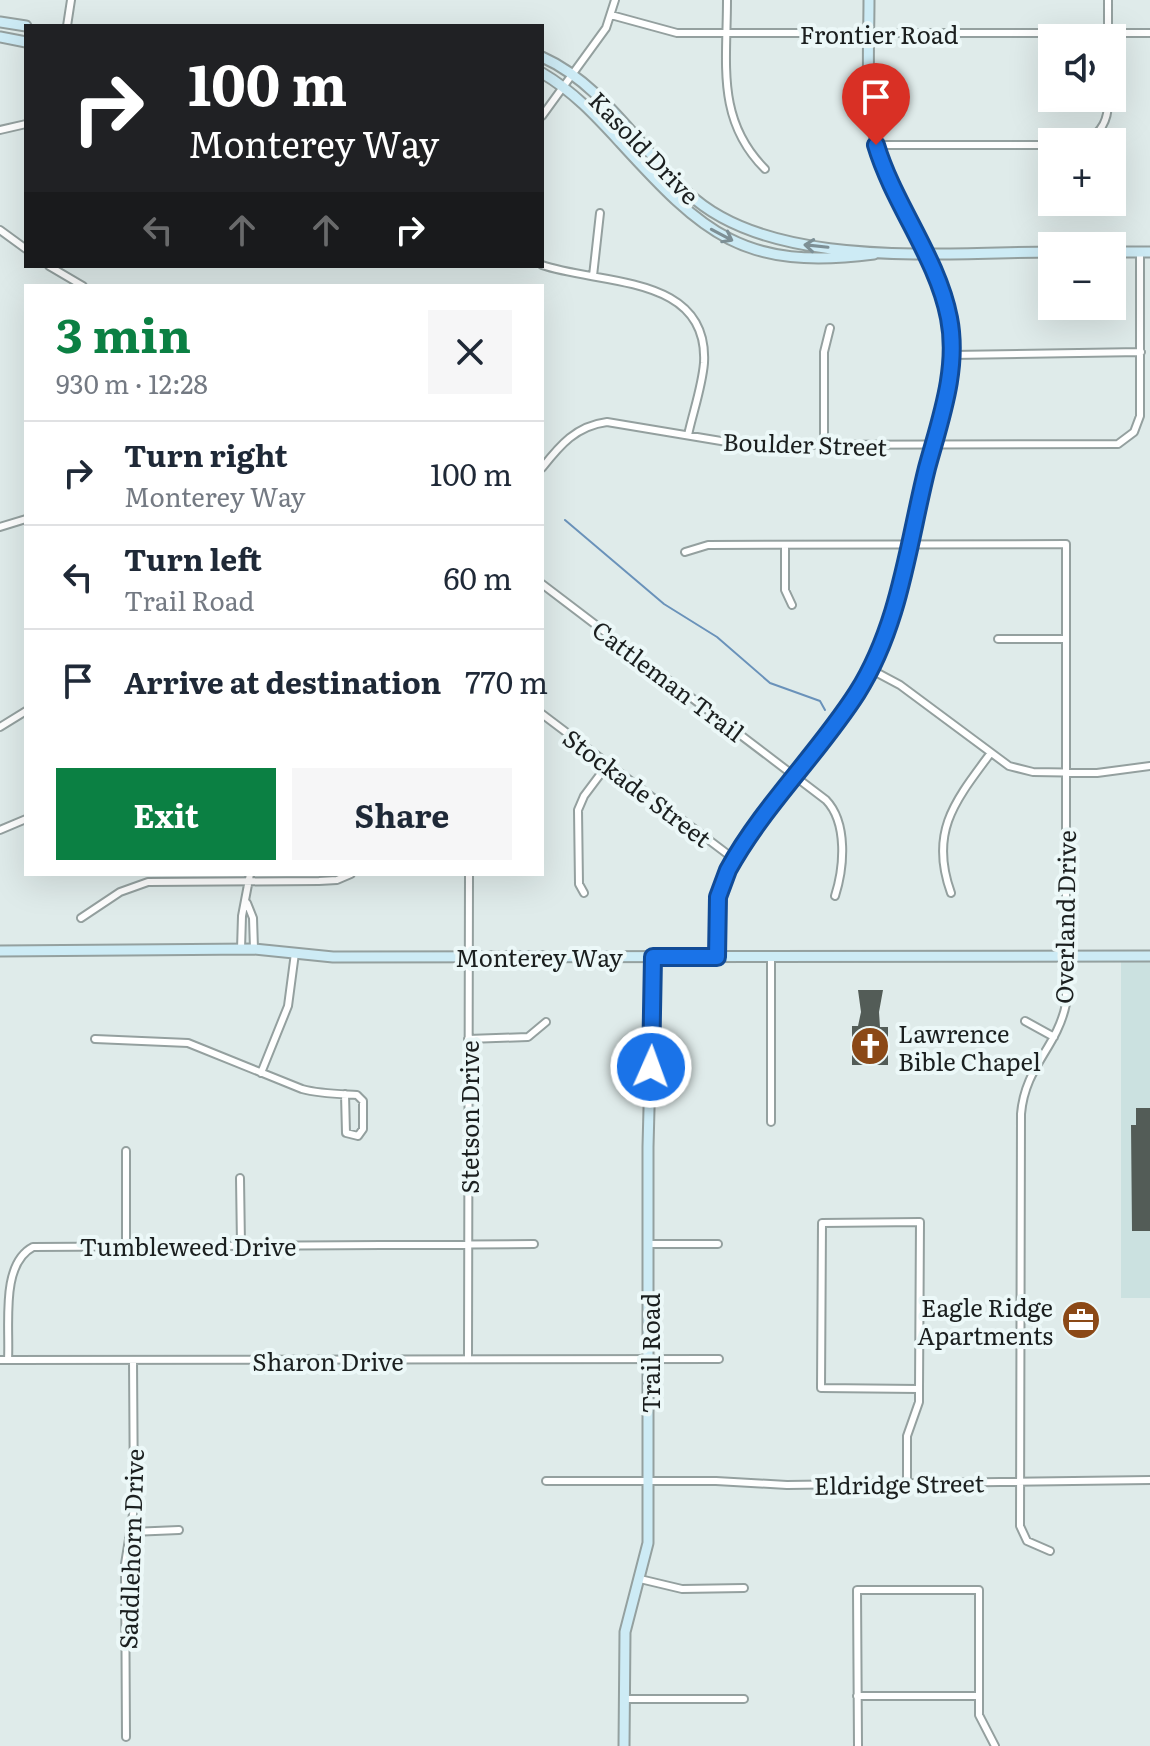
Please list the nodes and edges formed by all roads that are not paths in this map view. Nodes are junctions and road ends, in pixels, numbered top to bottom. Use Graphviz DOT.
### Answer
graph roads {
  1 [pos="71,0"];
  2 [pos="615,0"];
  3 [pos="727,0"];
  4 [pos="869,0"];
  5 [pos="1108,0"];
  6 [pos="611,15"];
  7 [pos="0,22"];
  8 [pos="67,24"];
  9 [pos="1108,24"];
  10 [pos="24,26"];
  11 [pos="727,33"];
  12 [pos="869,33"];
  13 [pos="1150,33"];
  14 [pos="1038,34"];
  15 [pos="1126,34"];
  16 [pos="0,37"];
  17 [pos="24,42"];
  18 [pos="544,58"];
  19 [pos="544,74"];
  20 [pos="572,74"];
  21 [pos="563,87"];
  22 [pos="544,113"];
  23 [pos="24,124"];
  24 [pos="0,130"];
  25 [pos="876,145"];
  26 [pos="1038,145"];
  27 [pos="765,169"];
  28 [pos="600,213"];
  29 [pos="0,230"];
  30 [pos="24,248"];
  31 [pos="893,252"];
  32 [pos="923,252"];
  33 [pos="1038,252"];
  34 [pos="1145,252"];
  35 [pos="544,265"];
  36 [pos="52,268"];
  37 [pos="593,276"];
  38 [pos="80,284"];
  39 [pos="830,328"];
  40 [pos="1141,352"];
  41 [pos="952,355"];
  42 [pos="688,435"];
  43 [pos="824,445"];
  44 [pos="933,445"];
  45 [pos="544,466"];
  46 [pos="24,520"];
  47 [pos="0,527"];
  48 [pos="911,544"];
  49 [pos="785,546"];
  50 [pos="685,552"];
  51 [pos="544,586"];
  52 [pos="792,605"];
  53 [pos="998,639"];
  54 [pos="1066,639"];
  55 [pos="870,669"];
  56 [pos="24,712"];
  57 [pos="544,716"];
  58 [pos="0,727"];
  59 [pos="990,754"];
  60 [pos="608,764"];
  61 [pos="1150,766"];
  62 [pos="1066,772"];
  63 [pos="795,777"];
  64 [pos="24,820"];
  65 [pos="0,830"];
  66 [pos="734,859"];
  67 [pos="250,876"];
  68 [pos="346,876"];
  69 [pos="469,876"];
  70 [pos="248,883"];
  71 [pos="584,893"];
  72 [pos="951,893"];
  73 [pos="835,896"];
  74 [pos="247,903"];
  75 [pos="81,918"];
  76 [pos="241,949"];
  77 [pos="254,949"];
  78 [pos="0,951"];
  79 [pos="295,953"];
  80 [pos="469,956"];
  81 [pos="1066,956"];
  82 [pos="1150,956"];
  83 [pos="653,957"];
  84 [pos="717,957"];
  85 [pos="771,957"];
  86 [pos="1025,1021"];
  87 [pos="546,1022"];
  88 [pos="1054,1037"];
  89 [pos="95,1039"];
  90 [pos="468,1039"];
  91 [pos="261,1073"];
  92 [pos="345,1094"];
  93 [pos="771,1122"];
  94 [pos="126,1151"];
  95 [pos="240,1178"];
  96 [pos="467,1244"];
  97 [pos="534,1244"];
  98 [pos="649,1244"];
  99 [pos="718,1244"];
  100 [pos="126,1245"];
  101 [pos="241,1245"];
  102 [pos="468,1359"];
  103 [pos="719,1359"];
  104 [pos="4,1360"];
  105 [pos="133,1360"];
  106 [pos="649,1360"];
  107 [pos="919,1389"];
  108 [pos="649,1480"];
  109 [pos="1020,1480"];
  110 [pos="1150,1480"];
  111 [pos="546,1481"];
  112 [pos="907,1485"];
  113 [pos="179,1530"];
  114 [pos="131,1532"];
  115 [pos="1050,1551"];
  116 [pos="640,1579"];
  117 [pos="744,1588"];
  118 [pos="857,1696"];
  119 [pos="979,1696"];
  120 [pos="624,1699"];
  121 [pos="744,1699"];
  122 [pos="126,1737"];
  123 [pos="624,1746"];
  124 [pos="858,1746"];
  125 [pos="995,1746"];
  1 -- 8 [label="street"];
  2 -- 6 [label="street"];
  3 -- 11 [label="street"];
  4 -- 12 [label="street"];
  5 -- 9 [label="street"];
  6 -- 11 [label="street, Frontier Road"];
  6 -- 20 [label="street"];
  7 -- 10 [label="street"];
  11 -- 12 [label="street, Frontier Road"];
  11 -- 27 [label="street"];
  12 -- 14 [label="street, Frontier Road"];
  12 -- 25 [label="street"];
  13 -- 15 [label="street, Frontier Road"];
  16 -- 17 [label="street"];
  18 -- 20 [label="street, Kasold Drive"];
  19 -- 21 [label="street, Kasold Drive"];
  20 -- 21 [label="street"];
  31 -- 20 [label="street, Kasold Drive, one-way"];
  21 -- 22 [label="street"];
  21 -- 31 [label="street, Kasold Drive, one-way"];
  23 -- 24 [label="street"];
  25 -- 26 [label="street"];
  25 -- 32 [label="street"];
  28 -- 37 [label="street"];
  29 -- 30 [label="street"];
  31 -- 32 [label="street, Kasold Drive"];
  32 -- 33 [label="street, Kasold Drive"];
  32 -- 41 [label="street"];
  34 -- 40 [label="street"];
  35 -- 37 [label="street"];
  36 -- 38 [label="street"];
  37 -- 42 [label="street"];
  39 -- 43 [label="street"];
  40 -- 41 [label="street"];
  40 -- 44 [label="street, Boulder Street"];
  41 -- 44 [label="street"];
  42 -- 43 [label="street, Boulder Street"];
  42 -- 45 [label="street, Boulder Street"];
  43 -- 44 [label="street, Boulder Street"];
  44 -- 48 [label="street"];
  46 -- 47 [label="street"];
  48 -- 49 [label="street"];
  48 -- 54 [label="street, Overland Drive"];
  48 -- 55 [label="street"];
  49 -- 50 [label="street"];
  49 -- 52 [label="street"];
  51 -- 63 [label="street, Cattleman Trail"];
  53 -- 54 [label="street"];
  54 -- 62 [label="street, Overland Drive"];
  55 -- 59 [label="street"];
  55 -- 63 [label="street"];
  56 -- 58 [label="street"];
  57 -- 60 [label="street, Stockade Street"];
  59 -- 62 [label="street"];
  59 -- 72 [label="street"];
  60 -- 66 [label="street, Stockade Street"];
  60 -- 71 [label="street"];
  61 -- 62 [label="street"];
  62 -- 81 [label="street, Overland Drive"];
  63 -- 66 [label="street"];
  63 -- 73 [label="street, Cattleman Trail"];
  64 -- 65 [label="street"];
  66 -- 84 [label="street"];
  67 -- 70 [label="street"];
  68 -- 70 [label="street"];
  69 -- 80 [label="street, Stetson Drive"];
  70 -- 74 [label="street"];
  70 -- 75 [label="street"];
  74 -- 76 [label="street"];
  74 -- 77 [label="street"];
  76 -- 77 [label="street, Monterey Way"];
  76 -- 78 [label="street, Monterey Way"];
  77 -- 79 [label="street, Monterey Way"];
  79 -- 80 [label="street, Monterey Way"];
  79 -- 91 [label="street"];
  80 -- 83 [label="street, Monterey Way"];
  80 -- 90 [label="street, Stetson Drive"];
  81 -- 82 [label="street, Monterey Way"];
  81 -- 85 [label="street, Monterey Way"];
  81 -- 88 [label="street, Overland Drive"];
  83 -- 84 [label="street, Monterey Way"];
  83 -- 98 [label="street, Trail Road"];
  84 -- 85 [label="street, Monterey Way"];
  85 -- 93 [label="street"];
  86 -- 88 [label="street"];
  87 -- 90 [label="street"];
  88 -- 109 [label="street, Overland Drive"];
  89 -- 91 [label="street"];
  90 -- 96 [label="street, Stetson Drive"];
  91 -- 92 [label="street"];
  92 -- 92 [label="street"];
  94 -- 100 [label="street"];
  95 -- 101 [label="street"];
  96 -- 97 [label="street, Tumbleweed Drive"];
  96 -- 101 [label="street, Tumbleweed Drive"];
  96 -- 102 [label="street, Stetson Drive"];
  98 -- 99 [label="street"];
  98 -- 106 [label="street, Trail Road"];
  100 -- 101 [label="street, Tumbleweed Drive"];
  100 -- 104 [label="street, Tumbleweed Drive"];
  102 -- 105 [label="street, Sharon Drive"];
  102 -- 106 [label="street, Sharon Drive"];
  103 -- 106 [label="street, Sharon Drive"];
  104 -- 105 [label="street, Sharon Drive"];
  105 -- 114 [label="street, Saddlehorn Drive"];
  106 -- 108 [label="street, Trail Road"];
  107 -- 107 [label="street"];
  107 -- 112 [label="street"];
  108 -- 111 [label="street, Eldridge Street"];
  108 -- 112 [label="street, Eldridge Street"];
  108 -- 116 [label="street, Trail Road"];
  109 -- 110 [label="street, Eldridge Street"];
  109 -- 112 [label="street, Eldridge Street"];
  109 -- 115 [label="street, Overland Drive"];
  113 -- 114 [label="street"];
  114 -- 122 [label="street, Saddlehorn Drive"];
  116 -- 117 [label="street"];
  116 -- 120 [label="street, Trail Road"];
  118 -- 119 [label="street"];
  118 -- 119 [label="street"];
  118 -- 124 [label="street"];
  119 -- 125 [label="street"];
  120 -- 121 [label="street"];
  120 -- 123 [label="street, Trail Road"];
}
